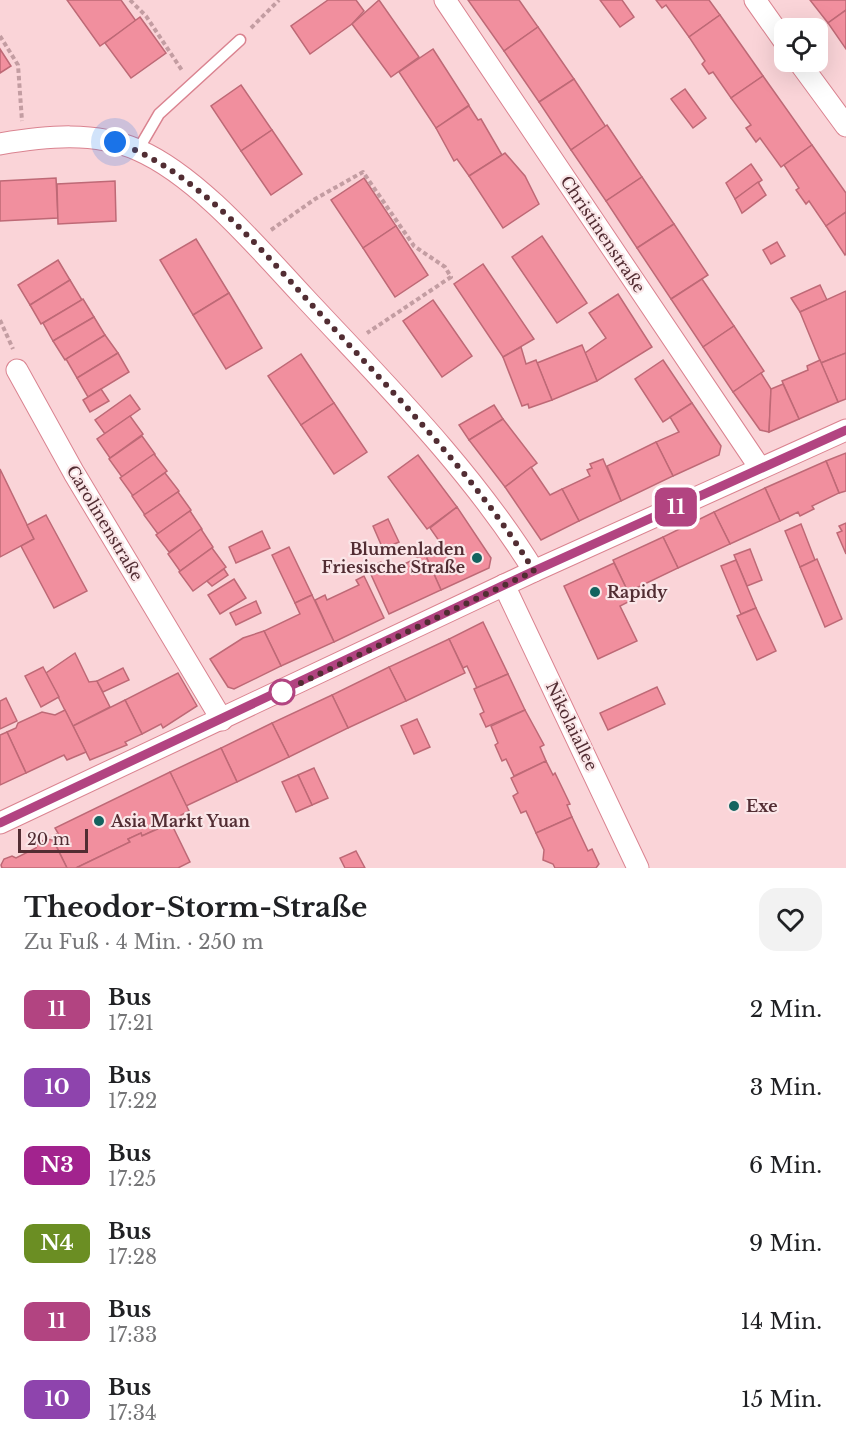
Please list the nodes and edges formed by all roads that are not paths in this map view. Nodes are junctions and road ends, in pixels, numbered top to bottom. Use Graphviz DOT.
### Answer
graph roads {
  1 [pos="445,0"];
  2 [pos="755,0"];
  3 [pos="774,27"];
  4 [pos="240,40"];
  5 [pos="806,72"];
  6 [pos="846,126"];
  7 [pos="0,144"];
  8 [pos="138,150"];
  9 [pos="18,370"];
  10 [pos="846,430"];
  11 [pos="760,468"];
  12 [pos="534,571"];
  13 [pos="504,585"];
  14 [pos="222,720"];
  15 [pos="0,823"];
  16 [pos="638,868"];
  1 -- 11 [label="street, Christinenstraße"];
  2 -- 3 [label="street"];
  4 -- 8 [label="lane"];
  5 -- 6 [label="street"];
  7 -- 8 [label="street"];
  8 -- 12 [label="street"];
  9 -- 14 [label="street, Carolinenstraße"];
  10 -- 11 [label="street"];
  11 -- 12 [label="street"];
  12 -- 13 [label="street"];
  13 -- 14 [label="street"];
  13 -- 16 [label="street, Nikolaiallee"];
  14 -- 15 [label="street"];
}
